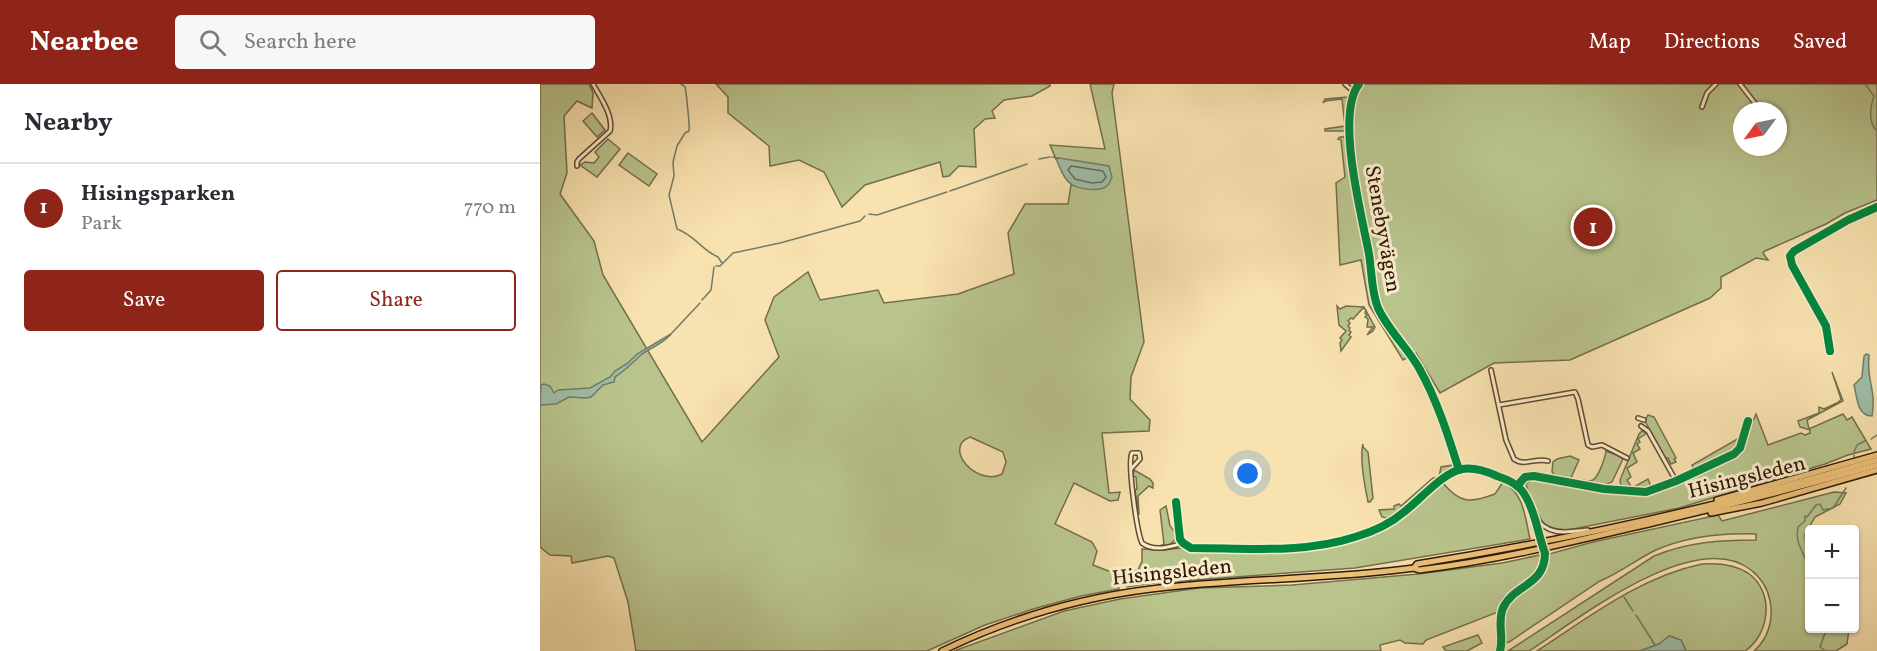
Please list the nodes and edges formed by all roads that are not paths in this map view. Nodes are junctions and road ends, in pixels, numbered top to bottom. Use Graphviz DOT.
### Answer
graph roads {
  1 [pos="593,84"];
  2 [pos="1345,84"];
  3 [pos="1359,84"];
  4 [pos="1716,84"];
  5 [pos="1740,84"];
  6 [pos="1354,92"];
  7 [pos="1754,102"];
  8 [pos="1702,107"];
  9 [pos="577,166"];
  10 [pos="1877,207"];
  11 [pos="1830,351"];
  12 [pos="1491,370"];
  13 [pos="1499,405"];
  14 [pos="1638,417"];
  15 [pos="1644,420"];
  16 [pos="1641,426"];
  17 [pos="1747,430"];
  18 [pos="1877,455"];
  19 [pos="1627,458"];
  20 [pos="1877,460"];
  21 [pos="1548,461"];
  22 [pos="1877,465"];
  23 [pos="1131,469"];
  24 [pos="1459,470"];
  25 [pos="1877,470"];
  26 [pos="1676,481"];
  27 [pos="1517,486"];
  28 [pos="1787,488"];
  29 [pos="1176,502"];
  30 [pos="1533,516"];
  31 [pos="1659,519"];
  32 [pos="1594,531"];
  33 [pos="1183,543"];
  34 [pos="1542,546"];
  35 [pos="942,651"];
  36 [pos="1500,651"];
  1 -- 9 [label="street"];
  2 -- 6 [label="street"];
  3 -- 6 [label="street, Stenebyvägen"];
  4 -- 8 [label="street"];
  5 -- 7 [label="street"];
  6 -- 24 [label="street, Stenebyvägen"];
  10 -- 11 [label="street"];
  12 -- 13 [label="street"];
  13 -- 19 [label="street"];
  13 -- 21 [label="street"];
  14 -- 15 [label="street"];
  16 -- 26 [label="street"];
  17 -- 26 [label="street"];
  18 -- 31 [label="highway"];
  20 -- 28 [label="highway, Hisingsleden"];
  22 -- 28 [label="highway, Hisingsleden"];
  23 -- 23 [label="street"];
  23 -- 33 [label="street"];
  24 -- 27 [label="street"];
  24 -- 33 [label="street"];
  25 -- 31 [label="highway"];
  26 -- 27 [label="street"];
  27 -- 30 [label="street"];
  28 -- 31 [label="highway, Hisingsleden"];
  29 -- 33 [label="street"];
  30 -- 32 [label="street"];
  30 -- 34 [label="street"];
  31 -- 32 [label="highway, Hisingsleden"];
  31 -- 34 [label="highway, Hisingsleden"];
  32 -- 34 [label="highway, Hisingsleden"];
  34 -- 35 [label="highway, Hisingsleden"];
  34 -- 36 [label="street"];
}
